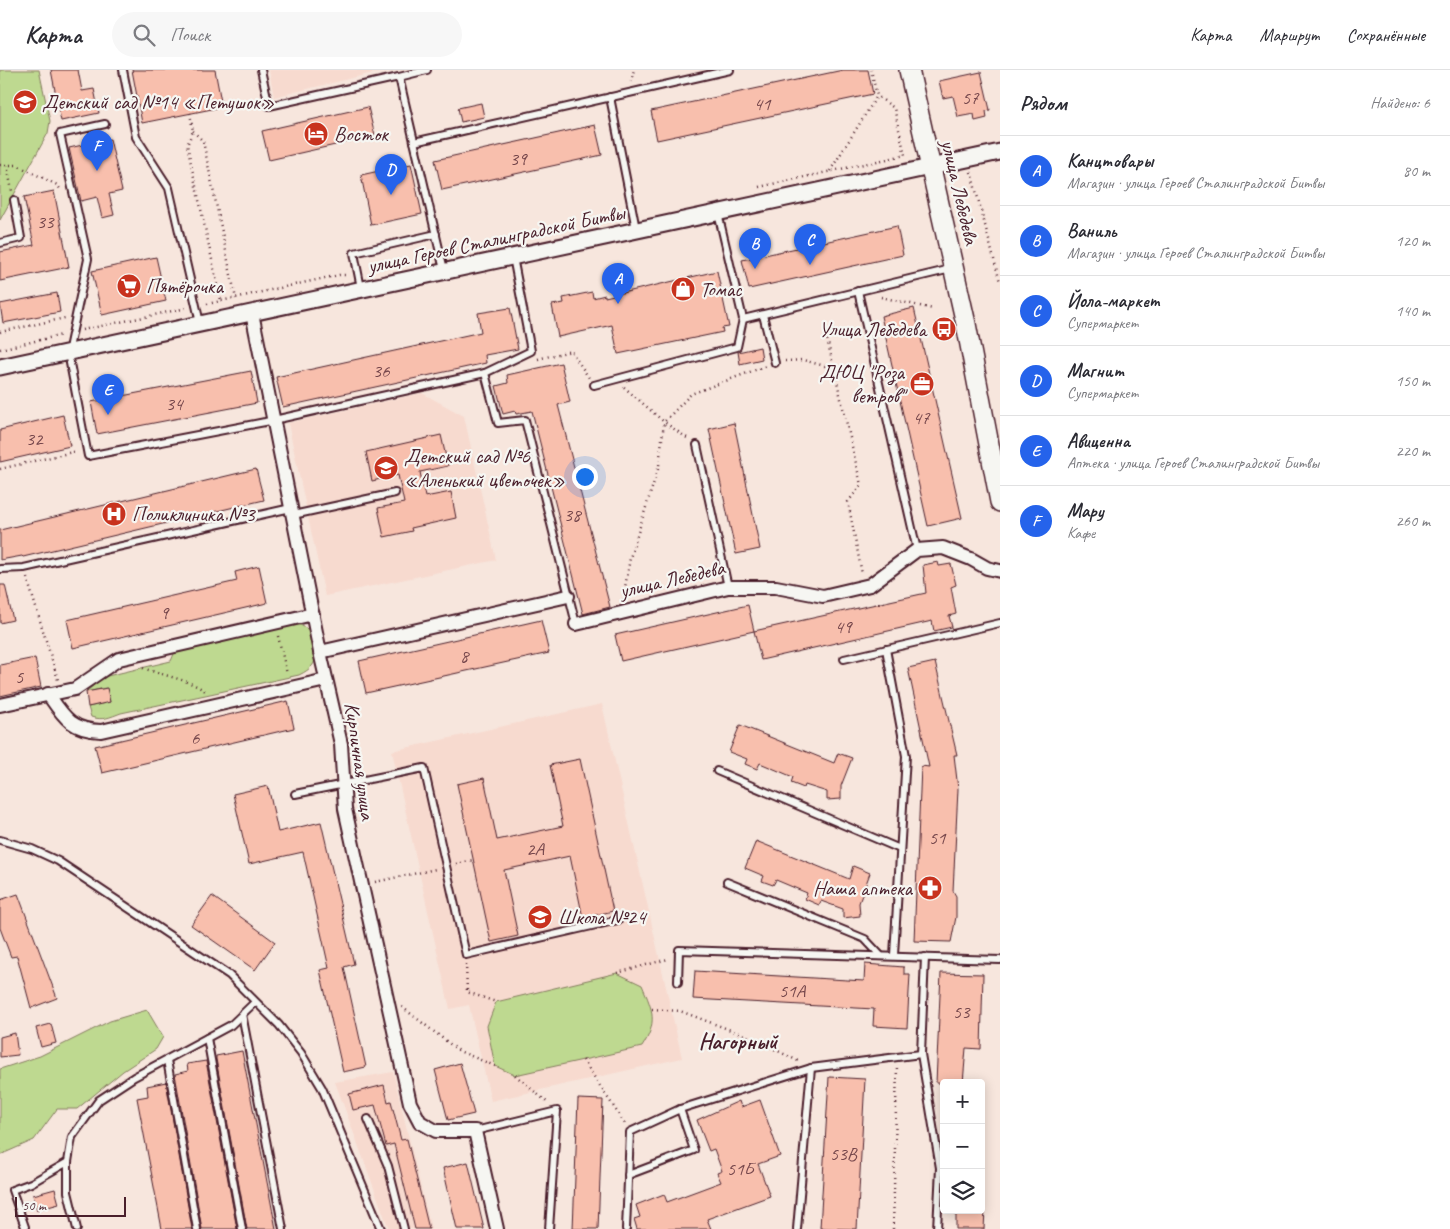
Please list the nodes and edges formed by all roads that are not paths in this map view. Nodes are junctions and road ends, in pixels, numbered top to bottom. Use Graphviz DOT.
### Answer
graph roads {
  1 [pos="123,70"];
  2 [pos="261,70"];
  3 [pos="427,70"];
  4 [pos="696,70"];
  5 [pos="730,70"];
  6 [pos="909,70"];
  7 [pos="399,76"];
  8 [pos="698,77"];
  9 [pos="610,98"];
  10 [pos="104,124"];
  11 [pos="414,142"];
  12 [pos="1000,152"];
  13 [pos="931,167"];
  14 [pos="14,200"];
  15 [pos="718,213"];
  16 [pos="636,230"];
  17 [pos="436,234"];
  18 [pos="0,243"];
  19 [pos="513,257"];
  20 [pos="954,268"];
  21 [pos="445,272"];
  22 [pos="360,282"];
  23 [pos="858,291"];
  24 [pos="252,313"];
  25 [pos="763,315"];
  26 [pos="743,320"];
  27 [pos="200,324"];
  28 [pos="68,353"];
  29 [pos="775,363"];
  30 [pos="0,367"];
  31 [pos="485,373"];
  32 [pos="594,385"];
  33 [pos="274,420"];
  34 [pos="697,445"];
  35 [pos="395,494"];
  36 [pos="1000,502"];
  37 [pos="292,512"];
  38 [pos="917,550"];
  39 [pos="0,569"];
  40 [pos="1000,571"];
  41 [pos="728,587"];
  42 [pos="568,596"];
  43 [pos="312,614"];
  44 [pos="1000,623"];
  45 [pos="576,624"];
  46 [pos="886,649"];
  47 [pos="320,652"];
  48 [pos="844,659"];
  49 [pos="326,680"];
  50 [pos="48,694"];
  51 [pos="0,705"];
  52 [pos="717,772"];
  53 [pos="343,784"];
  54 [pos="295,794"];
  55 [pos="0,840"];
  56 [pos="900,849"];
  57 [pos="726,882"];
  58 [pos="618,920"];
  59 [pos="880,955"];
  60 [pos="894,955"];
  61 [pos="925,957"];
  62 [pos="1000,960"];
  63 [pos="678,982"];
  64 [pos="255,1002"];
  65 [pos="242,1014"];
  66 [pos="207,1038"];
  67 [pos="921,1054"];
  68 [pos="167,1060"];
  69 [pos="811,1068"];
  70 [pos="680,1109"];
  71 [pos="368,1119"];
  72 [pos="475,1131"];
  73 [pos="68,1162"];
  74 [pos="628,1175"];
  75 [pos="25,1228"];
  76 [pos="77,1229"];
  77 [pos="197,1229"];
  78 [pos="242,1229"];
  79 [pos="283,1229"];
  80 [pos="381,1229"];
  81 [pos="404,1229"];
  82 [pos="498,1229"];
  83 [pos="549,1229"];
  84 [pos="626,1229"];
  85 [pos="796,1229"];
  86 [pos="937,1229"];
  1 -- 27 [label="lane"];
  2 -- 7 [label="lane"];
  3 -- 7 [label="lane"];
  4 -- 8 [label="lane"];
  5 -- 8 [label="lane"];
  6 -- 13 [label="main road, улица Лебедева"];
  7 -- 11 [label="lane"];
  8 -- 9 [label="lane"];
  9 -- 11 [label="lane"];
  9 -- 16 [label="lane"];
  10 -- 28 [label="lane"];
  11 -- 17 [label="lane"];
  12 -- 13 [label="street, улица Героев Сталинградской Битвы"];
  13 -- 15 [label="street, улица Героев Сталинградской Битвы"];
  13 -- 20 [label="main road, улица Лебедева"];
  14 -- 18 [label="lane"];
  15 -- 16 [label="street, улица Героев Сталинградской Битвы"];
  15 -- 26 [label="lane"];
  16 -- 19 [label="street, улица Героев Сталинградской Битвы"];
  17 -- 21 [label="lane"];
  17 -- 22 [label="lane"];
  19 -- 21 [label="street, улица Героев Сталинградской Битвы"];
  19 -- 31 [label="lane"];
  20 -- 23 [label="lane"];
  20 -- 36 [label="main road, улица Лебедева"];
  21 -- 22 [label="street, улица Героев Сталинградской Битвы"];
  22 -- 24 [label="street, улица Героев Сталинградской Битвы"];
  23 -- 25 [label="lane"];
  23 -- 38 [label="lane"];
  24 -- 27 [label="street, улица Героев Сталинградской Битвы"];
  24 -- 33 [label="street, Кирпичная улица"];
  25 -- 26 [label="lane"];
  25 -- 29 [label="lane"];
  26 -- 32 [label="lane"];
  27 -- 28 [label="street, улица Героев Сталинградской Битвы"];
  28 -- 30 [label="street, улица Героев Сталинградской Битвы"];
  28 -- 33 [label="lane"];
  31 -- 33 [label="lane"];
  31 -- 42 [label="lane"];
  33 -- 37 [label="street, Кирпичная улица"];
  34 -- 41 [label="lane"];
  35 -- 37 [label="lane"];
  37 -- 39 [label="lane"];
  37 -- 43 [label="street, Кирпичная улица"];
  38 -- 40 [label="street"];
  38 -- 41 [label="street, улица Лебедева"];
  41 -- 45 [label="street, улица Лебедева"];
  42 -- 45 [label="lane"];
  42 -- 47 [label="street"];
  43 -- 47 [label="street, Кирпичная улица"];
  43 -- 50 [label="street"];
  44 -- 46 [label="lane"];
  46 -- 48 [label="lane"];
  46 -- 56 [label="lane"];
  47 -- 49 [label="street, Кирпичная улица"];
  49 -- 50 [label="street"];
  49 -- 53 [label="street, Кирпичная улица"];
  50 -- 51 [label="street"];
  52 -- 56 [label="lane"];
  53 -- 54 [label="lane"];
  53 -- 58 [label="lane"];
  53 -- 72 [label="street, Кирпичная улица"];
  55 -- 64 [label="lane"];
  56 -- 60 [label="lane"];
  57 -- 59 [label="lane"];
  59 -- 60 [label="lane"];
  59 -- 63 [label="lane"];
  60 -- 61 [label="lane"];
  61 -- 62 [label="lane"];
  61 -- 67 [label="lane"];
  64 -- 65 [label="lane"];
  64 -- 80 [label="lane"];
  65 -- 66 [label="lane"];
  65 -- 79 [label="lane"];
  66 -- 68 [label="lane"];
  66 -- 78 [label="lane"];
  67 -- 69 [label="lane"];
  67 -- 86 [label="lane"];
  68 -- 73 [label="lane"];
  68 -- 77 [label="lane"];
  69 -- 70 [label="lane"];
  69 -- 85 [label="lane"];
  70 -- 74 [label="lane"];
  70 -- 74 [label="lane"];
  71 -- 81 [label="lane"];
  72 -- 82 [label="street"];
  72 -- 83 [label="lane"];
  73 -- 75 [label="lane"];
  73 -- 76 [label="lane"];
  74 -- 84 [label="lane"];
}
